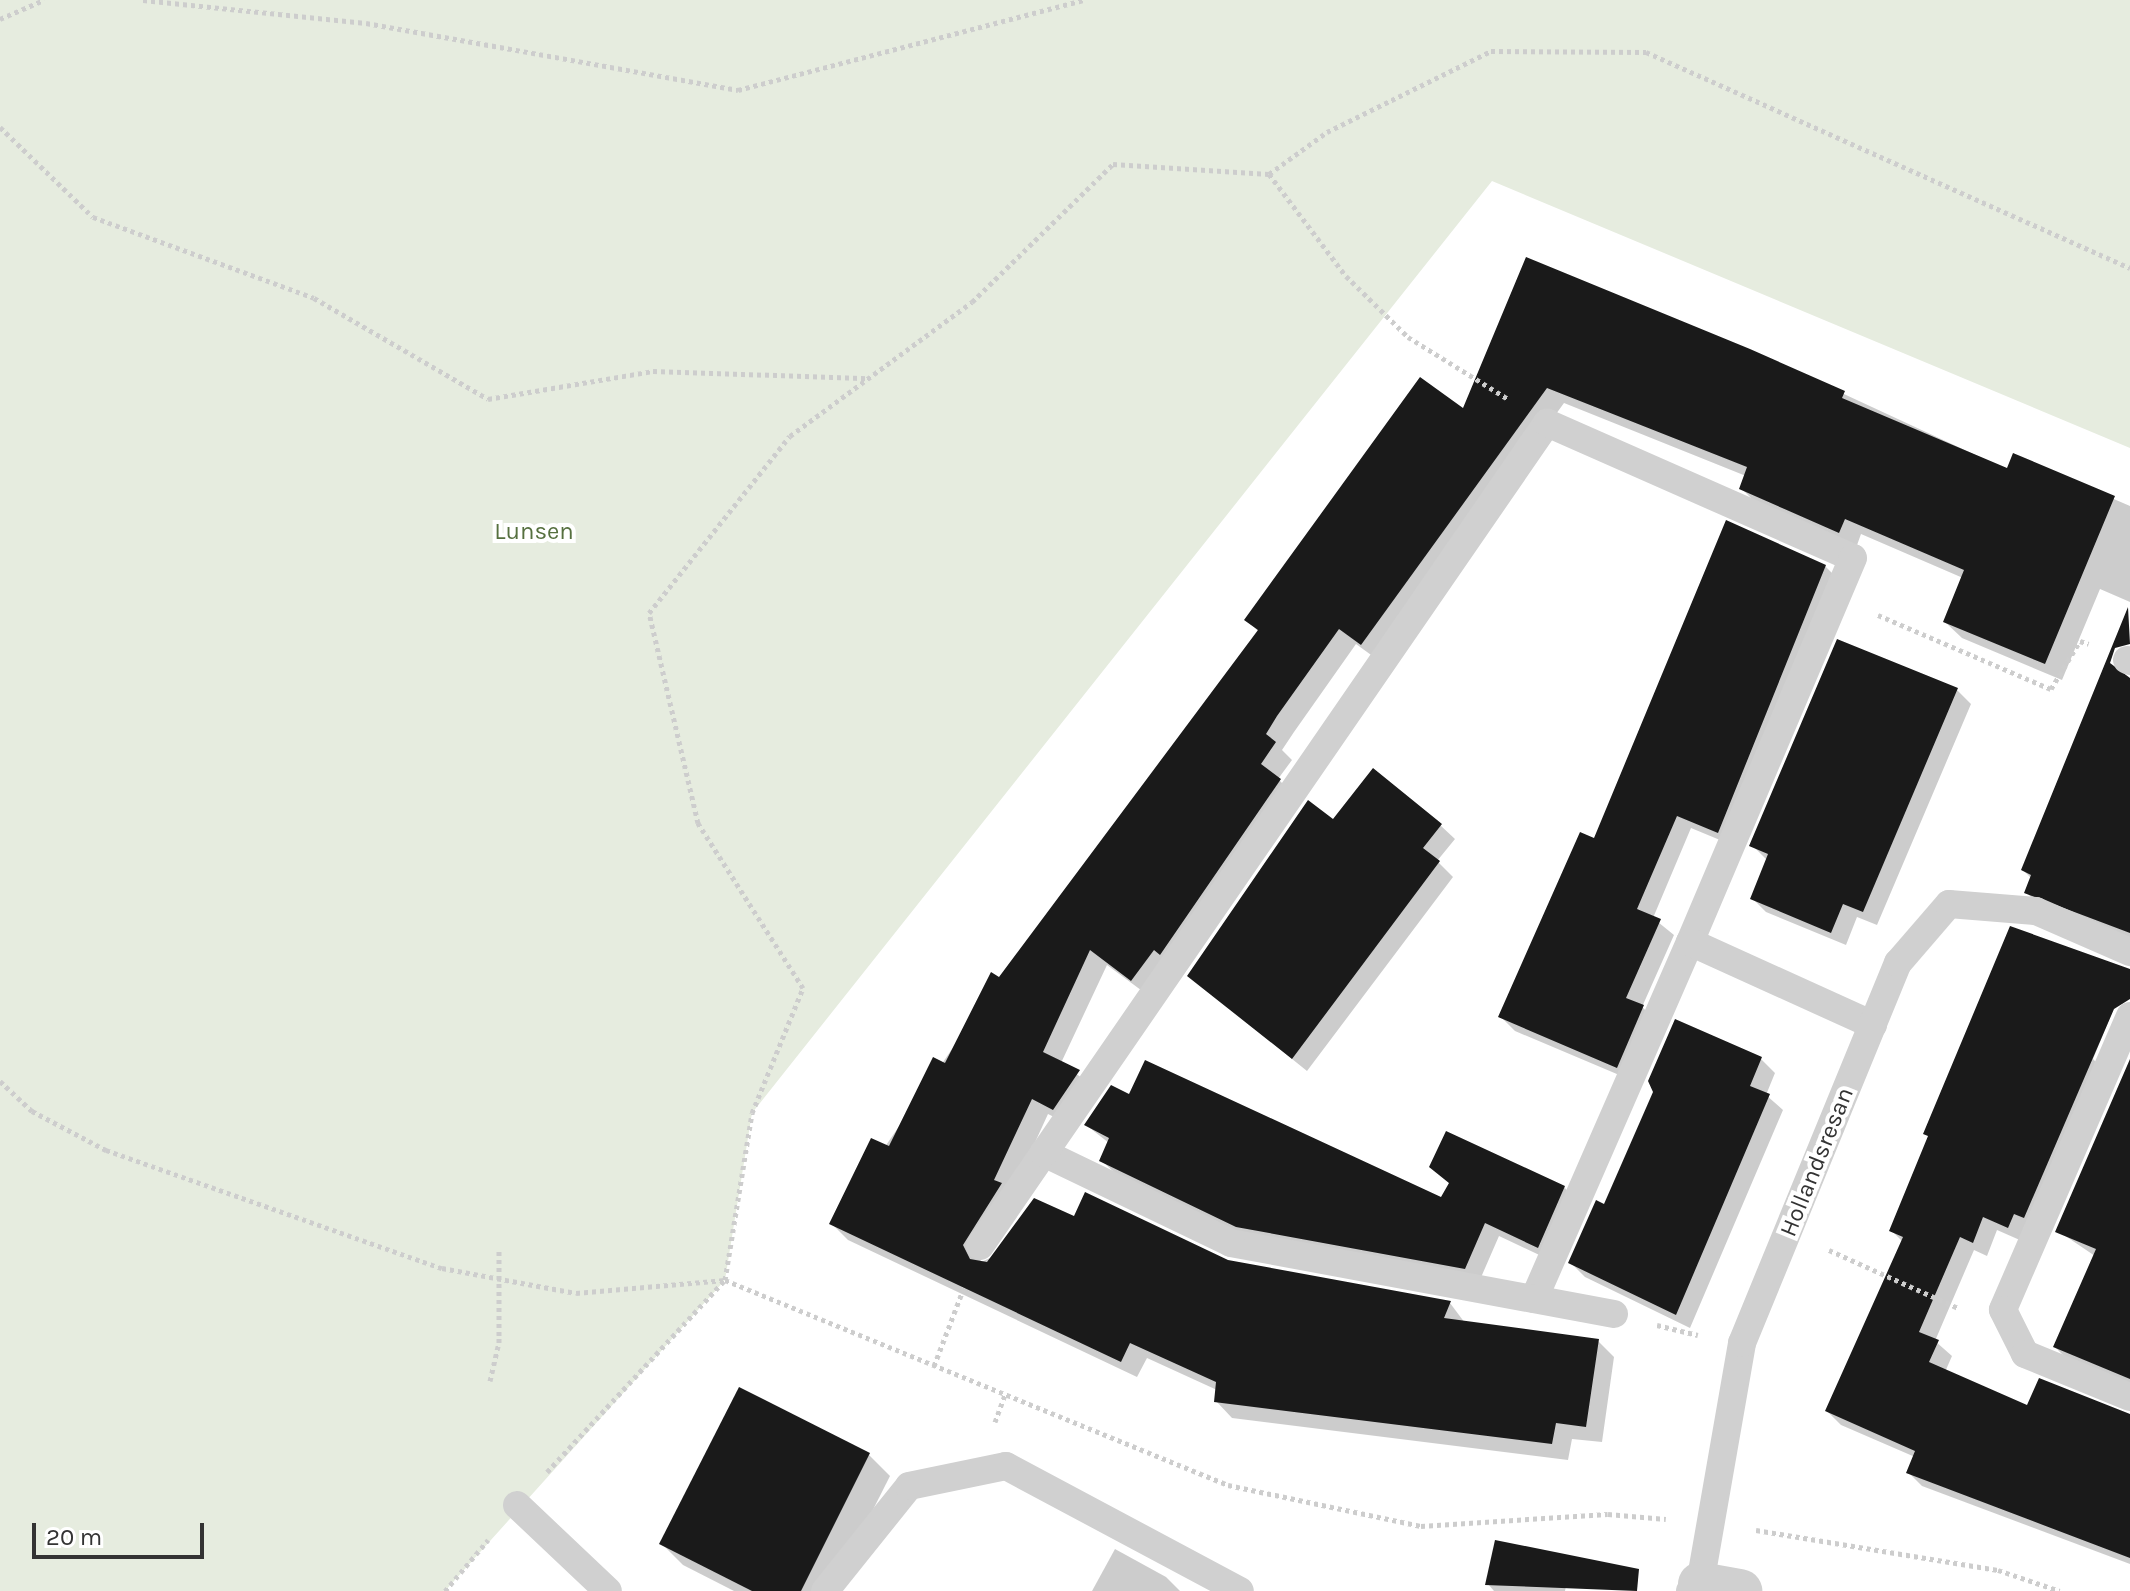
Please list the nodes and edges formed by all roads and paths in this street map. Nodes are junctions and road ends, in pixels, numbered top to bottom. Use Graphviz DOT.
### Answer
graph roads {
  1 [pos="44,0"];
  2 [pos="143,0"];
  3 [pos="1084,0"];
  4 [pos="0,19"];
  5 [pos="0,127"];
  6 [pos="1269,174"];
  7 [pos="2130,268"];
  8 [pos="869,378"];
  9 [pos="1547,423"];
  10 [pos="1836,598"];
  11 [pos="2128,661"];
  12 [pos="1690,942"];
  13 [pos="2130,952"];
  14 [pos="2130,1016"];
  15 [pos="1873,1025"];
  16 [pos="0,1081"];
  17 [pos="1044,1153"];
  18 [pos="1788,1232"];
  19 [pos="980,1246"];
  20 [pos="499,1249"];
  21 [pos="725,1280"];
  22 [pos="495,1283"];
  23 [pos="1534,1299"];
  24 [pos="1614,1314"];
  25 [pos="2015,1333"];
  26 [pos="1742,1343"];
  27 [pos="934,1366"];
  28 [pos="490,1381"];
  29 [pos="2130,1397"];
  30 [pos="517,1505"];
  31 [pos="1709,1522"];
  32 [pos="1710,1589"];
  33 [pos="445,1591"];
  34 [pos="608,1591"];
  35 [pos="825,1591"];
  36 [pos="1240,1591"];
  37 [pos="2060,1591"];
  1 -- 4 [label="path"];
  2 -- 3 [label="path"];
  5 -- 8 [label="path"];
  6 -- 7 [label="path"];
  6 -- 8 [label="path"];
  6 -- 9 [label="path"];
  8 -- 21 [label="path"];
  9 -- 10 [label="lane"];
  9 -- 17 [label="lane"];
  10 -- 11 [label="path"];
  10 -- 12 [label="lane"];
  12 -- 15 [label="lane"];
  12 -- 23 [label="lane"];
  13 -- 15 [label="lane, Hollandsresan"];
  14 -- 25 [label="lane"];
  15 -- 18 [label="lane, Hollandsresan"];
  16 -- 22 [label="path"];
  17 -- 19 [label="lane"];
  17 -- 23 [label="lane"];
  18 -- 25 [label="path"];
  18 -- 26 [label="lane, Hollandsresan"];
  19 -- 27 [label="path"];
  20 -- 22 [label="path"];
  21 -- 22 [label="path"];
  21 -- 27 [label="path"];
  21 -- 30 [label="path"];
  22 -- 28 [label="path"];
  23 -- 24 [label="lane"];
  24 -- 26 [label="path"];
  25 -- 29 [label="lane"];
  26 -- 31 [label="lane, Hollandsresan"];
  27 -- 31 [label="path"];
  30 -- 33 [label="path"];
  30 -- 34 [label="lane"];
  31 -- 32 [label="lane, Hollandsresan"];
  31 -- 37 [label="path"];
  35 -- 36 [label="lane"];
}
